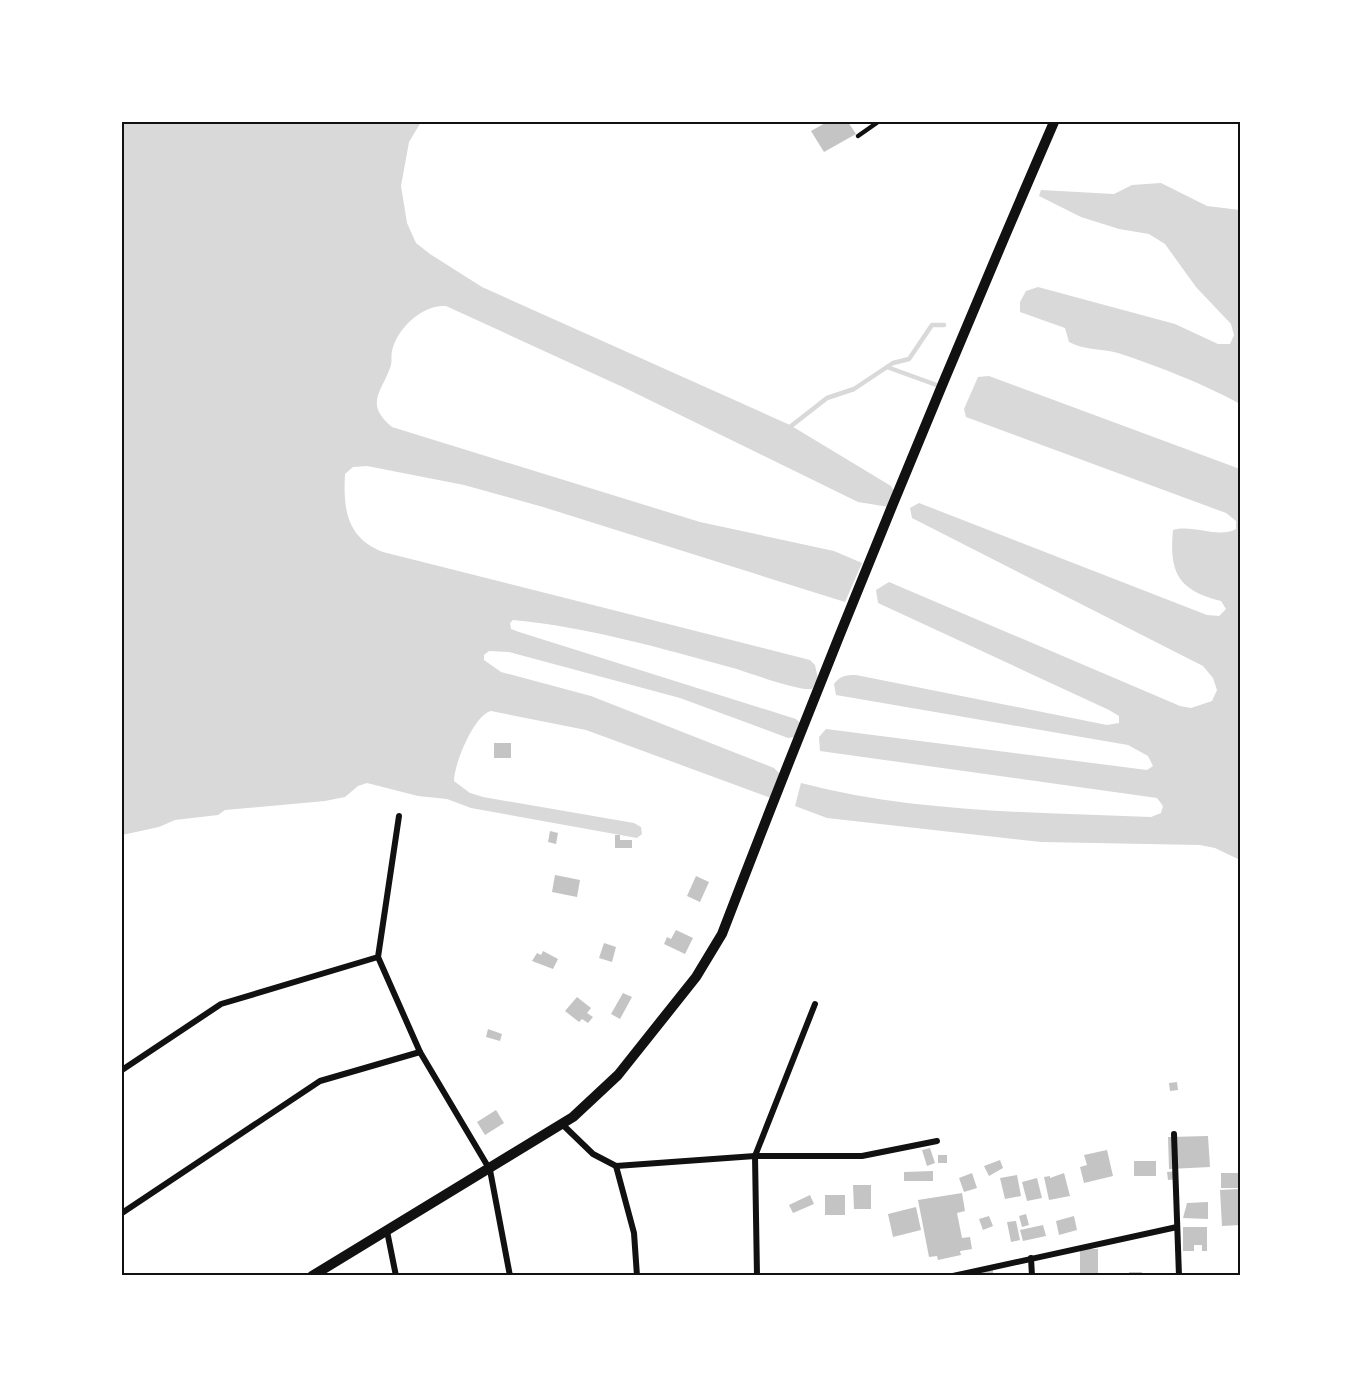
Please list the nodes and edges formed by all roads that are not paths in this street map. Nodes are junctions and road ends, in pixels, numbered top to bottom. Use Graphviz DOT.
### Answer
graph roads {
  1 [pos="878,122"];
  2 [pos="1054,122"];
  3 [pos="858,136"];
  4 [pos="399,816"];
  5 [pos="378,957"];
  6 [pos="815,1004"];
  7 [pos="420,1052"];
  8 [pos="122,1070"];
  9 [pos="563,1125"];
  10 [pos="1174,1134"];
  11 [pos="937,1141"];
  12 [pos="755,1156"];
  13 [pos="616,1166"];
  14 [pos="490,1170"];
  15 [pos="122,1213"];
  16 [pos="1177,1227"];
  17 [pos="387,1231"];
  18 [pos="1031,1258"];
  19 [pos="312,1275"];
  20 [pos="396,1275"];
  21 [pos="510,1275"];
  22 [pos="638,1275"];
  23 [pos="757,1275"];
  24 [pos="953,1275"];
  25 [pos="1032,1275"];
  26 [pos="1179,1275"];
  1 -- 3 [label="lane"];
  2 -- 9 [label="street"];
  4 -- 5 [label="street"];
  5 -- 7 [label="street"];
  5 -- 8 [label="street"];
  6 -- 12 [label="street"];
  7 -- 14 [label="street"];
  7 -- 15 [label="street"];
  9 -- 13 [label="street"];
  9 -- 14 [label="street"];
  10 -- 16 [label="street"];
  11 -- 12 [label="street"];
  12 -- 13 [label="street"];
  12 -- 23 [label="street"];
  13 -- 22 [label="street"];
  14 -- 17 [label="street"];
  14 -- 21 [label="street"];
  16 -- 18 [label="street"];
  16 -- 26 [label="street"];
  17 -- 19 [label="street"];
  17 -- 20 [label="street"];
  18 -- 24 [label="street"];
  18 -- 25 [label="street"];
}
